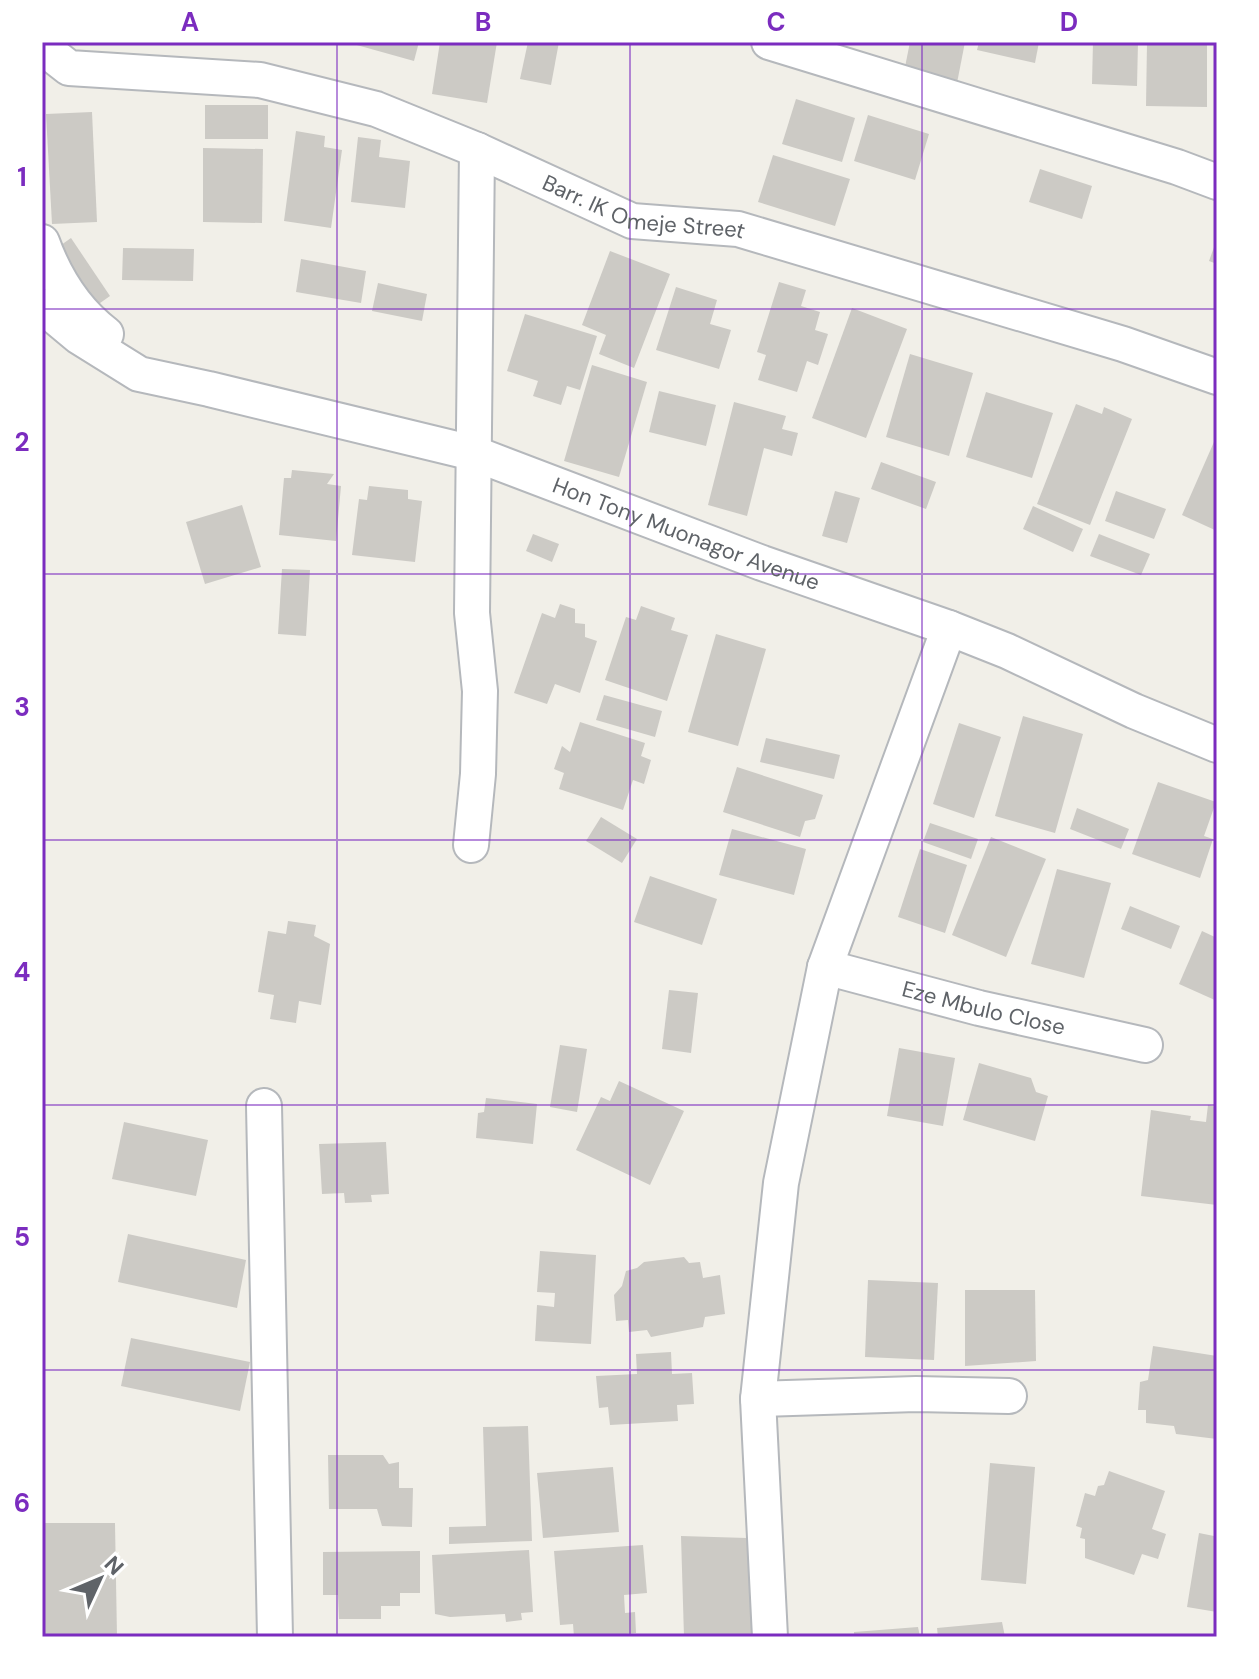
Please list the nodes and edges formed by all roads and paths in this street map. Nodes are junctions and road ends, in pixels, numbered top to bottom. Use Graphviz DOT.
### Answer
graph roads {
  1 [pos="769,42"];
  2 [pos="50,54"];
  3 [pos="477,150"];
  4 [pos="1217,182"];
  5 [pos="42,242"];
  6 [pos="42,306"];
  7 [pos="139,374"];
  8 [pos="1217,377"];
  9 [pos="473,453"];
  10 [pos="949,628"];
  11 [pos="1217,745"];
  12 [pos="471,845"];
  13 [pos="825,967"];
  14 [pos="1145,1045"];
  15 [pos="264,1106"];
  16 [pos="1009,1396"];
  17 [pos="758,1399"];
  18 [pos="275,1637"];
  19 [pos="770,1637"];
  1 -- 4 [label="street"];
  2 -- 3 [label="street, Barr. IK Omeje Street"];
  3 -- 8 [label="street, Barr. IK Omeje Street"];
  3 -- 9 [label="street"];
  5 -- 7 [label="street"];
  6 -- 7 [label="street, Hon Tony Muonagor Avenue"];
  7 -- 9 [label="street, Hon Tony Muonagor Avenue"];
  9 -- 10 [label="street, Hon Tony Muonagor Avenue"];
  9 -- 12 [label="street"];
  10 -- 11 [label="street, Hon Tony Muonagor Avenue"];
  10 -- 13 [label="street"];
  13 -- 14 [label="street, Eze Mbulo Close"];
  13 -- 17 [label="street"];
  15 -- 18 [label="street"];
  16 -- 17 [label="street"];
  17 -- 19 [label="street"];
}
